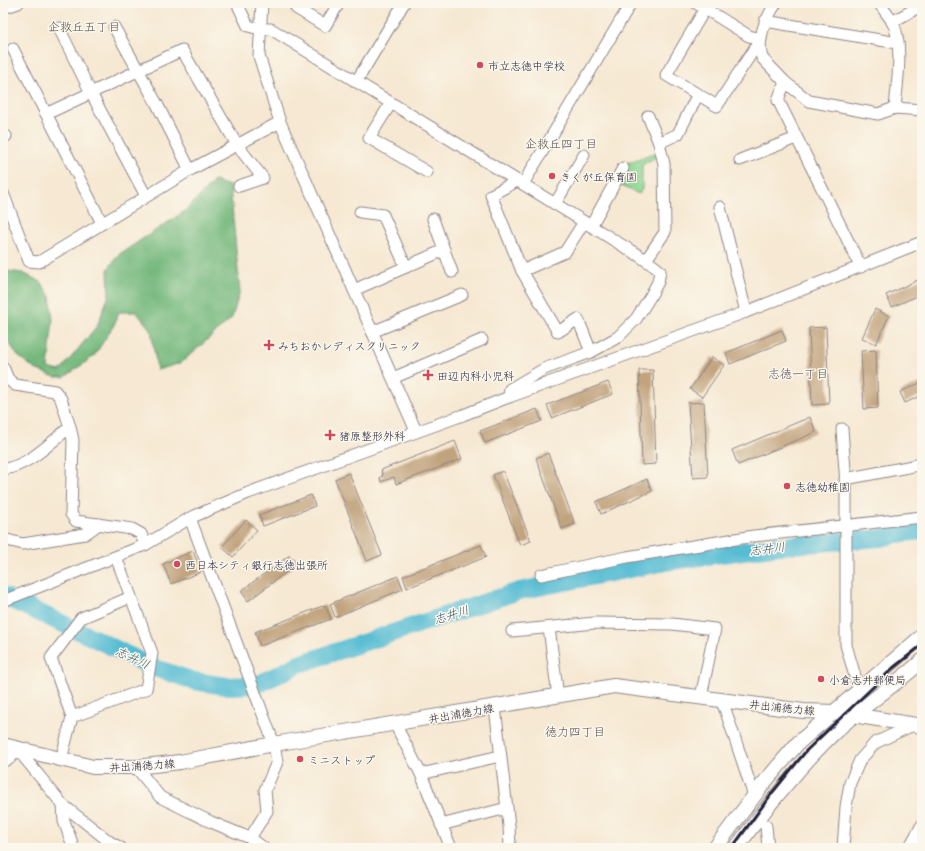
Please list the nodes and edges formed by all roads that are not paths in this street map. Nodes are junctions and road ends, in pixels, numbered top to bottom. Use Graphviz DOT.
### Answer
graph roads {
  1 [pos="18,3"];
  2 [pos="237,3"];
  3 [pos="262,3"];
  4 [pos="296,3"];
  5 [pos="339,3"];
  6 [pos="404,3"];
  7 [pos="631,3"];
  8 [pos="776,3"];
  9 [pos="879,3"];
  10 [pos="922,5"];
  11 [pos="701,6"];
  12 [pos="3,8"];
  13 [pos="765,21"];
  14 [pos="892,22"];
  15 [pos="114,27"];
  16 [pos="59,28"];
  17 [pos="260,30"];
  18 [pos="760,39"];
  19 [pos="898,43"];
  20 [pos="13,49"];
  21 [pos="138,70"];
  22 [pos="356,82"];
  23 [pos="785,82"];
  24 [pos="91,93"];
  25 [pos="698,94"];
  26 [pos="391,103"];
  27 [pos="895,108"];
  28 [pos="922,110"];
  29 [pos="46,114"];
  30 [pos="648,116"];
  31 [pos="280,122"];
  32 [pos="796,138"];
  33 [pos="659,143"];
  34 [pos="237,145"];
  35 [pos="584,155"];
  36 [pos="740,160"];
  37 [pos="623,168"];
  38 [pos="190,170"];
  39 [pos="426,172"];
  40 [pos="520,182"];
  41 [pos="239,186"];
  42 [pos="3,193"];
  43 [pos="146,196"];
  44 [pos="555,204"];
  45 [pos="720,207"];
  46 [pos="360,212"];
  47 [pos="433,219"];
  48 [pos="102,223"];
  49 [pos="588,224"];
  50 [pos="922,242"];
  51 [pos="444,250"];
  52 [pos="646,260"];
  53 [pos="406,267"];
  54 [pos="861,267"];
  55 [pos="522,271"];
  56 [pos="452,272"];
  57 [pos="354,290"];
  58 [pos="462,295"];
  59 [pos="746,312"];
  60 [pos="372,332"];
  61 [pos="482,340"];
  62 [pos="591,352"];
  63 [pos="3,368"];
  64 [pos="393,378"];
  65 [pos="509,397"];
  66 [pos="70,427"];
  67 [pos="842,429"];
  68 [pos="416,431"];
  69 [pos="922,460"];
  70 [pos="3,468"];
  71 [pos="845,479"];
  72 [pos="922,516"];
  73 [pos="190,518"];
  74 [pos="99,524"];
  75 [pos="846,525"];
  76 [pos="3,539"];
  77 [pos="145,546"];
  78 [pos="116,557"];
  79 [pos="540,575"];
  80 [pos="131,597"];
  81 [pos="3,601"];
  82 [pos="548,628"];
  83 [pos="512,631"];
  84 [pos="922,636"];
  85 [pos="922,660"];
  86 [pos="859,690"];
  87 [pos="558,696"];
  88 [pos="701,697"];
  89 [pos="721,700"];
  90 [pos="495,707"];
  91 [pos="834,712"];
  92 [pos="854,715"];
  93 [pos="72,717"];
  94 [pos="396,724"];
  95 [pos="918,726"];
  96 [pos="274,744"];
  97 [pos="3,745"];
  98 [pos="18,750"];
  99 [pos="500,756"];
  100 [pos="61,760"];
  101 [pos="3,761"];
  102 [pos="136,768"];
  103 [pos="421,774"];
  104 [pos="754,796"];
  105 [pos="63,805"];
  106 [pos="507,808"];
  107 [pos="758,818"];
  108 [pos="441,825"];
  109 [pos="922,825"];
  110 [pos="250,838"];
  111 [pos="71,848"];
  112 [pos="121,848"];
  113 [pos="264,848"];
  114 [pos="451,848"];
  115 [pos="510,848"];
  116 [pos="715,848"];
  117 [pos="736,848"];
  118 [pos="768,848"];
  119 [pos="843,848"];
  120 [pos="909,848"];
  1 -- 12 [label="street"];
  2 -- 17 [label="street"];
  3 -- 17 [label="street"];
  4 -- 5 [label="street"];
  6 -- 22 [label="street"];
  7 -- 40 [label="street"];
  8 -- 13 [label="street"];
  9 -- 14 [label="street"];
  10 -- 14 [label="street"];
  11 -- 18 [label="street"];
  11 -- 25 [label="street"];
  13 -- 18 [label="street"];
  13 -- 19 [label="street"];
  14 -- 19 [label="street"];
  15 -- 21 [label="street"];
  16 -- 24 [label="street"];
  17 -- 22 [label="street"];
  17 -- 31 [label="street"];
  18 -- 23 [label="street"];
  18 -- 25 [label="street"];
  19 -- 27 [label="street"];
  20 -- 29 [label="street"];
  21 -- 24 [label="street"];
  21 -- 34 [label="street"];
  21 -- 38 [label="street"];
  22 -- 26 [label="street"];
  23 -- 27 [label="street"];
  23 -- 32 [label="street"];
  24 -- 29 [label="street"];
  24 -- 43 [label="street"];
  25 -- 33 [label="street"];
  26 -- 39 [label="street"];
  26 -- 40 [label="street"];
  27 -- 28 [label="street"];
  29 -- 48 [label="street"];
  30 -- 33 [label="street"];
  31 -- 34 [label="street"];
  31 -- 57 [label="street"];
  32 -- 36 [label="street"];
  32 -- 54 [label="street"];
  33 -- 52 [label="street"];
  34 -- 38 [label="street"];
  34 -- 41 [label="street"];
  35 -- 44 [label="street"];
  37 -- 49 [label="street"];
  38 -- 43 [label="street"];
  40 -- 44 [label="street"];
  40 -- 55 [label="street"];
  42 -- 48 [label="street"];
  43 -- 48 [label="street"];
  44 -- 49 [label="street"];
  45 -- 59 [label="street"];
  46 -- 53 [label="street"];
  47 -- 51 [label="street"];
  49 -- 52 [label="street"];
  49 -- 55 [label="street"];
  50 -- 54 [label="street"];
  51 -- 53 [label="street"];
  51 -- 56 [label="street"];
  52 -- 62 [label="street"];
  53 -- 57 [label="street"];
  54 -- 59 [label="street"];
  55 -- 62 [label="street"];
  57 -- 60 [label="street"];
  58 -- 60 [label="street"];
  59 -- 65 [label="street"];
  60 -- 64 [label="street"];
  61 -- 64 [label="street"];
  62 -- 65 [label="street"];
  63 -- 66 [label="street"];
  64 -- 68 [label="street"];
  65 -- 68 [label="street"];
  66 -- 70 [label="street"];
  66 -- 74 [label="street"];
  67 -- 71 [label="street"];
  68 -- 73 [label="street"];
  69 -- 71 [label="street"];
  71 -- 75 [label="street"];
  72 -- 75 [label="street"];
  73 -- 77 [label="street"];
  73 -- 96 [label="street"];
  74 -- 76 [label="street"];
  74 -- 77 [label="street"];
  75 -- 79 [label="street"];
  75 -- 86 [label="street"];
  77 -- 78 [label="street"];
  78 -- 80 [label="street"];
  78 -- 81 [label="street"];
  80 -- 93 [label="street"];
  80 -- 93 [label="street"];
  82 -- 83 [label="street"];
  82 -- 87 [label="street"];
  82 -- 88 [label="street"];
  84 -- 86 [label="main road"];
  85 -- 92 [label="main road"];
  86 -- 91 [label="main road"];
  87 -- 88 [label="main road, 井出浦徳力線"];
  87 -- 90 [label="main road, 井出浦徳力線"];
  88 -- 89 [label="main road, 井出浦徳力線"];
  89 -- 91 [label="main road, 井出浦徳力線"];
  89 -- 104 [label="street"];
  90 -- 94 [label="main road, 井出浦徳力線"];
  90 -- 99 [label="street"];
  91 -- 92 [label="main road, 井出浦徳力線"];
  91 -- 104 [label="main road"];
  92 -- 95 [label="main road, 井出浦徳力線"];
  92 -- 107 [label="main road"];
  93 -- 100 [label="street"];
  94 -- 96 [label="main road, 井出浦徳力線"];
  94 -- 103 [label="street"];
  95 -- 119 [label="street"];
  96 -- 102 [label="main road, 井出浦徳力線"];
  96 -- 110 [label="street"];
  97 -- 98 [label="main road, 井出浦徳力線"];
  98 -- 100 [label="main road, 井出浦徳力線"];
  98 -- 101 [label="street"];
  98 -- 105 [label="street"];
  99 -- 103 [label="street"];
  99 -- 106 [label="street"];
  100 -- 102 [label="main road, 井出浦徳力線"];
  102 -- 110 [label="street"];
  103 -- 108 [label="street"];
  104 -- 116 [label="main road"];
  105 -- 111 [label="street"];
  105 -- 112 [label="street"];
  106 -- 108 [label="street"];
  106 -- 115 [label="street"];
  107 -- 117 [label="main road"];
  107 -- 118 [label="street"];
  108 -- 114 [label="street"];
  109 -- 120 [label="street"];
  110 -- 113 [label="street"];
}
